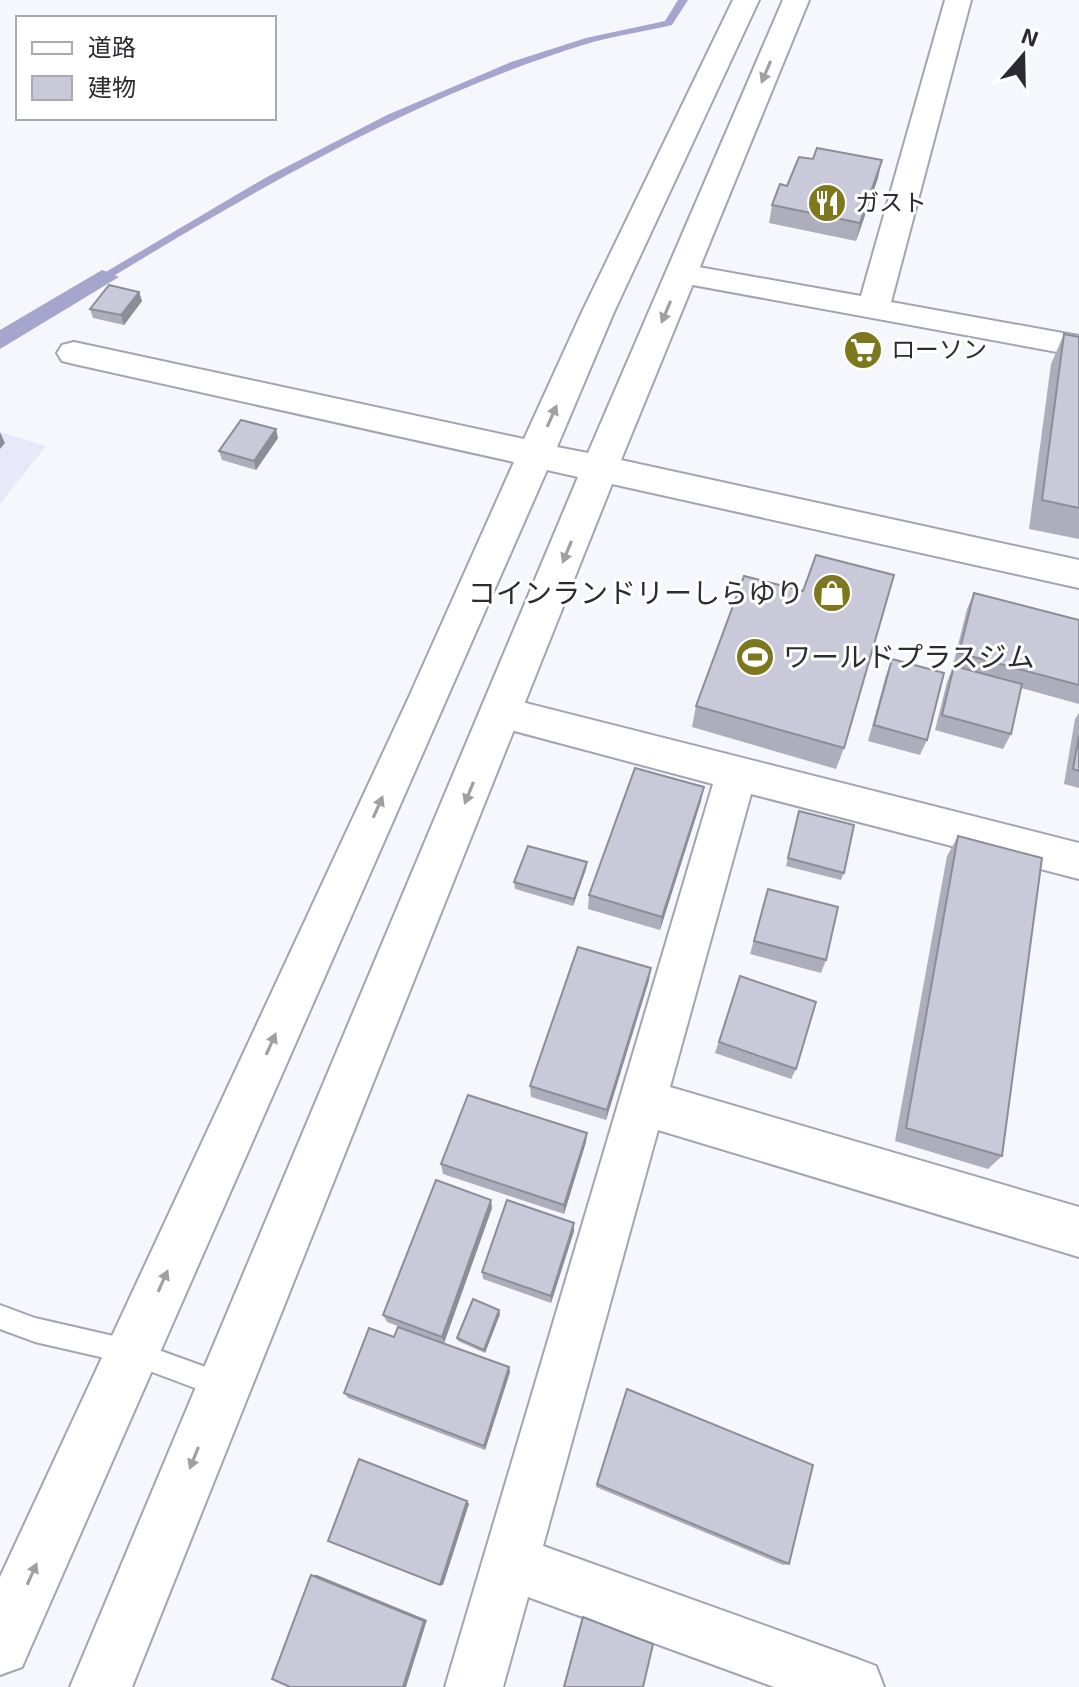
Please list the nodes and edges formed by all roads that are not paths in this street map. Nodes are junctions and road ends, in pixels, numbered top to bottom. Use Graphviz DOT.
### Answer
graph roads {
  1 [pos="746,0"];
  2 [pos="796,0"];
  3 [pos="958,0"];
  4 [pos="682,274"];
  5 [pos="873,309"];
  6 [pos="1079,346"];
  7 [pos="74,353"];
  8 [pos="534,455"];
  9 [pos="600,468"];
  10 [pos="1079,574"];
  11 [pos="502,713"];
  12 [pos="737,773"];
  13 [pos="1079,861"];
  14 [pos="642,1102"];
  15 [pos="1079,1232"];
  16 [pos="0,1317"];
  17 [pos="131,1352"];
  18 [pos="224,1386"];
  19 [pos="510,1562"];
  20 [pos="0,1645"];
  21 [pos="101,1687"];
  22 [pos="474,1687"];
  23 [pos="855,1687"];
  8 -- 1 [label="street, one-way"];
  2 -- 4 [label="street, one-way"];
  3 -- 5 [label="street"];
  4 -- 5 [label="street"];
  4 -- 9 [label="street, one-way"];
  5 -- 6 [label="street"];
  7 -- 8 [label="street"];
  8 -- 9 [label="street"];
  17 -- 8 [label="street, one-way"];
  9 -- 10 [label="street"];
  9 -- 11 [label="street, one-way"];
  11 -- 12 [label="street"];
  11 -- 18 [label="street, one-way"];
  12 -- 13 [label="street"];
  12 -- 14 [label="street"];
  14 -- 15 [label="street"];
  14 -- 19 [label="street"];
  16 -- 17 [label="lane"];
  17 -- 18 [label="lane"];
  20 -- 17 [label="street, one-way"];
  18 -- 21 [label="street, one-way"];
  19 -- 22 [label="street"];
  19 -- 23 [label="street"];
}
